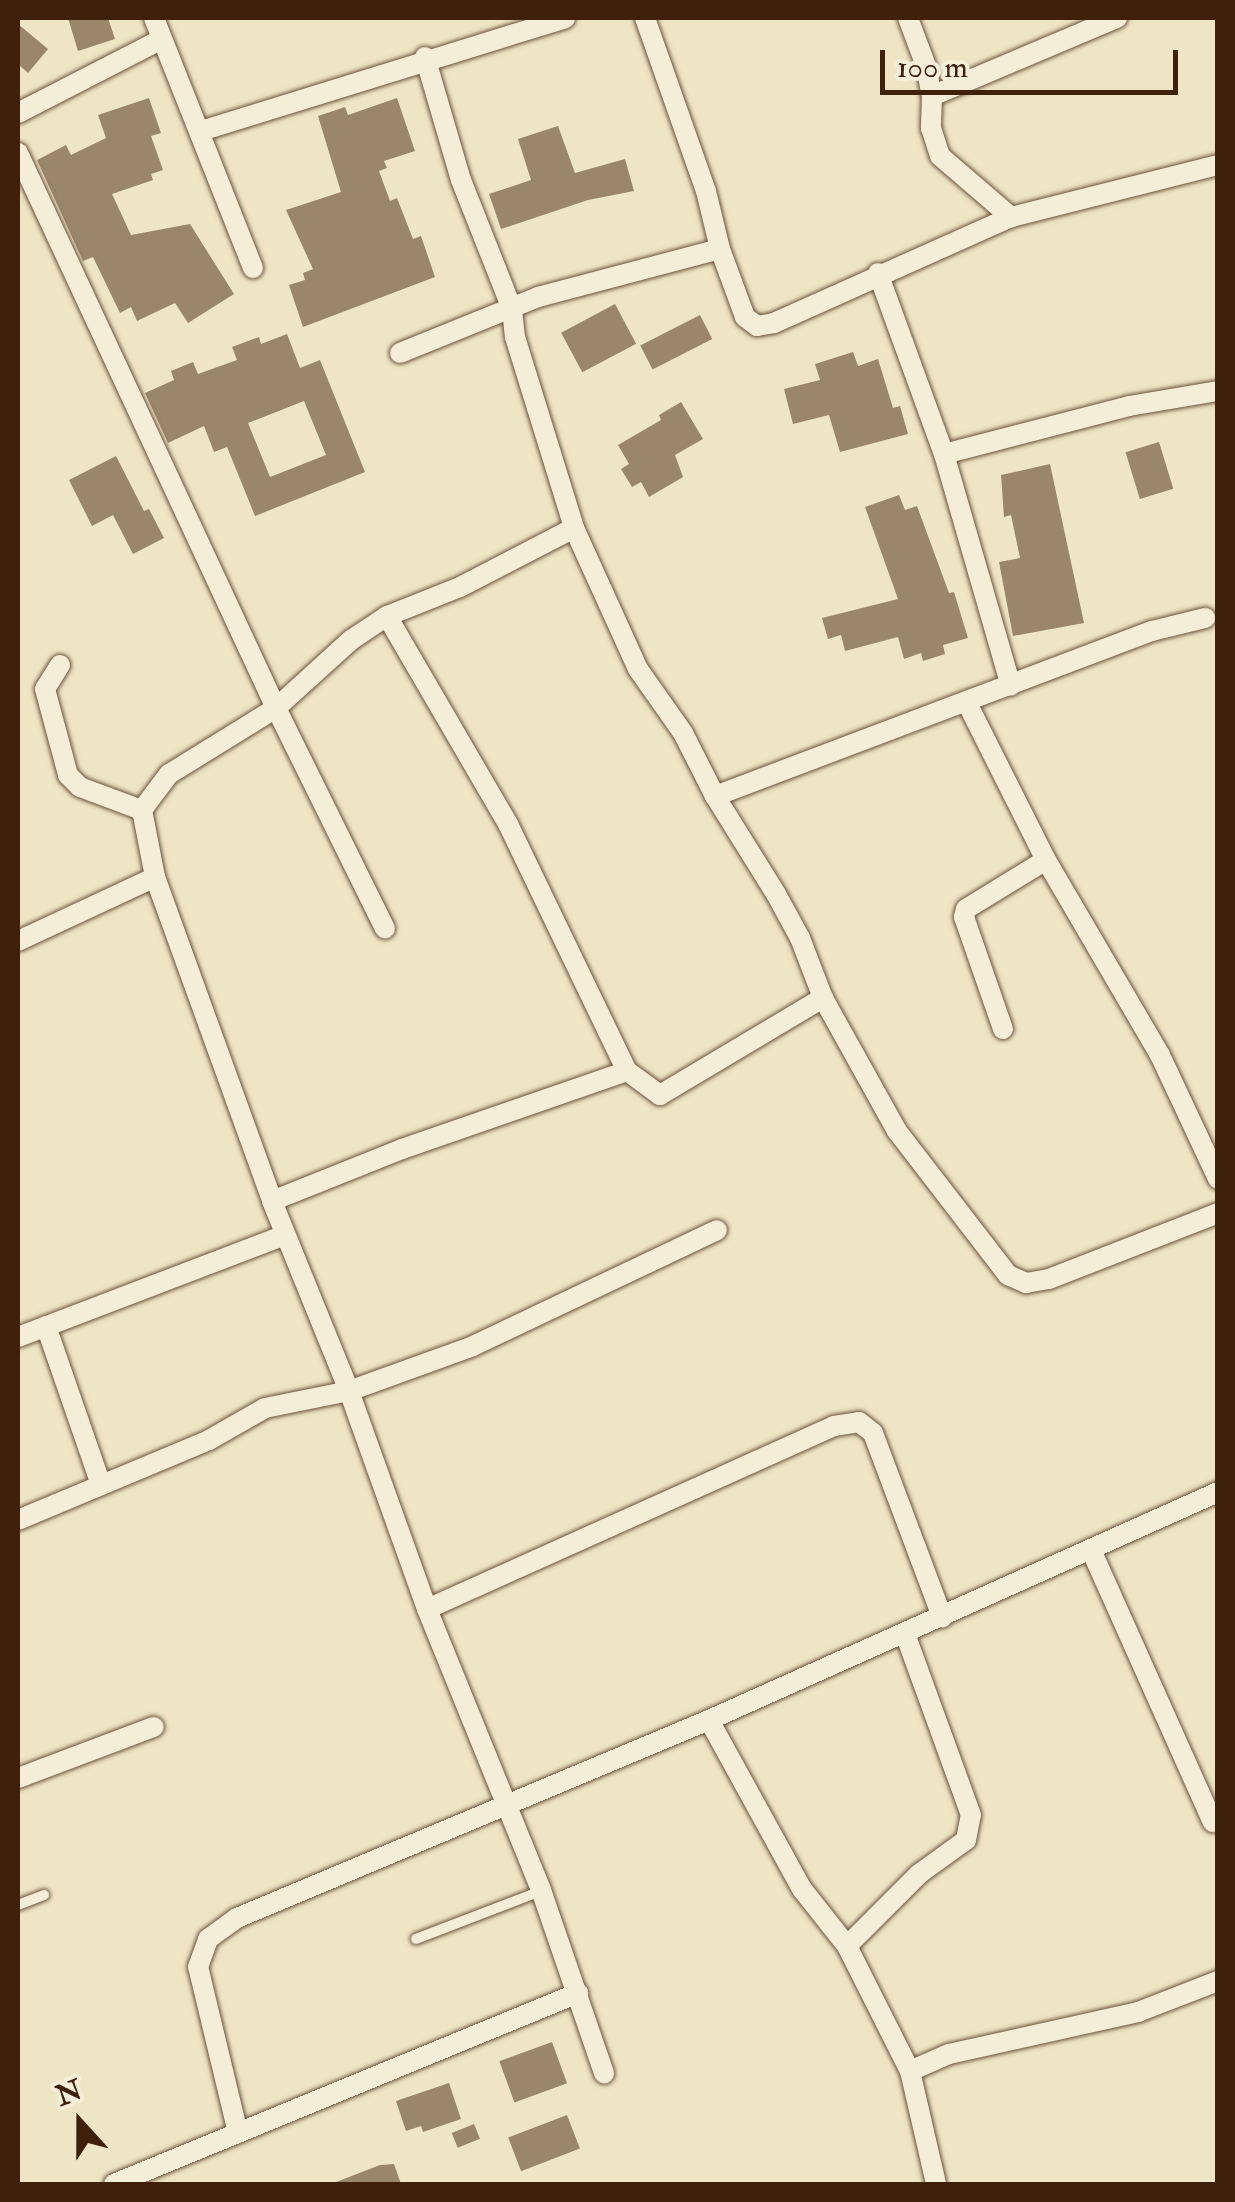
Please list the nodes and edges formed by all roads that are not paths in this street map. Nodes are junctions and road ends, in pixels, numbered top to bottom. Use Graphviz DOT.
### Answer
graph roads {
  1 [pos="154,18"];
  2 [pos="565,18"];
  3 [pos="644,18"];
  4 [pos="908,18"];
  5 [pos="1116,18"];
  6 [pos="160,40"];
  7 [pos="425,57"];
  8 [pos="932,96"];
  9 [pos="18,113"];
  10 [pos="200,131"];
  11 [pos="18,153"];
  12 [pos="1218,165"];
  13 [pos="1011,217"];
  14 [pos="720,248"];
  15 [pos="253,268"];
  16 [pos="878,273"];
  17 [pos="512,309"];
  18 [pos="400,353"];
  19 [pos="1218,391"];
  20 [pos="944,454"];
  21 [pos="574,528"];
  22 [pos="387,616"];
  23 [pos="1205,618"];
  24 [pos="60,665"];
  25 [pos="1011,686"];
  26 [pos="966,703"];
  27 [pos="276,708"];
  28 [pos="715,796"];
  29 [pos="142,810"];
  30 [pos="1046,860"];
  31 [pos="155,876"];
  32 [pos="385,929"];
  33 [pos="18,940"];
  34 [pos="823,998"];
  35 [pos="1003,1029"];
  36 [pos="627,1070"];
  37 [pos="1218,1179"];
  38 [pos="272,1201"];
  39 [pos="1218,1213"];
  40 [pos="717,1230"];
  41 [pos="285,1234"];
  42 [pos="46,1326"];
  43 [pos="18,1337"];
  44 [pos="350,1391"];
  45 [pos="100,1485"];
  46 [pos="1218,1492"];
  47 [pos="18,1520"];
  48 [pos="1092,1552"];
  49 [pos="427,1610"];
  50 [pos="942,1616"];
  51 [pos="905,1634"];
  52 [pos="708,1720"];
  53 [pos="154,1727"];
  54 [pos="18,1778"];
  55 [pos="507,1801"];
  56 [pos="1213,1822"];
  57 [pos="542,1890"];
  58 [pos="44,1895"];
  59 [pos="18,1905"];
  60 [pos="416,1939"];
  61 [pos="847,1946"];
  62 [pos="1217,1982"];
  63 [pos="578,1993"];
  64 [pos="910,2071"];
  65 [pos="604,2073"];
  66 [pos="238,2132"];
  67 [pos="114,2184"];
  68 [pos="936,2184"];
  1 -- 6 [label="street"];
  2 -- 7 [label="street"];
  3 -- 14 [label="street"];
  4 -- 8 [label="street"];
  5 -- 8 [label="street"];
  6 -- 9 [label="street"];
  6 -- 10 [label="street"];
  7 -- 10 [label="street"];
  7 -- 17 [label="street"];
  8 -- 13 [label="street"];
  10 -- 15 [label="street"];
  11 -- 27 [label="street"];
  12 -- 13 [label="street"];
  13 -- 16 [label="street"];
  14 -- 16 [label="street"];
  14 -- 17 [label="street"];
  16 -- 20 [label="street"];
  17 -- 18 [label="street"];
  17 -- 21 [label="street"];
  19 -- 20 [label="street"];
  20 -- 25 [label="street"];
  21 -- 22 [label="street"];
  21 -- 28 [label="street"];
  22 -- 27 [label="street"];
  22 -- 36 [label="street"];
  23 -- 25 [label="street"];
  24 -- 29 [label="street"];
  25 -- 26 [label="street"];
  26 -- 28 [label="street"];
  26 -- 30 [label="street"];
  27 -- 29 [label="street"];
  27 -- 32 [label="street"];
  28 -- 34 [label="street"];
  29 -- 31 [label="street"];
  30 -- 35 [label="street"];
  30 -- 37 [label="street"];
  31 -- 33 [label="street"];
  31 -- 38 [label="street"];
  34 -- 36 [label="street"];
  34 -- 39 [label="street"];
  36 -- 38 [label="street"];
  38 -- 41 [label="street"];
  40 -- 44 [label="street"];
  41 -- 42 [label="street"];
  41 -- 44 [label="street"];
  42 -- 43 [label="street"];
  42 -- 45 [label="street"];
  44 -- 45 [label="street"];
  44 -- 49 [label="street"];
  45 -- 47 [label="street"];
  46 -- 48 [label="street"];
  48 -- 50 [label="street"];
  48 -- 56 [label="street"];
  49 -- 50 [label="street"];
  49 -- 55 [label="street"];
  50 -- 51 [label="street"];
  51 -- 52 [label="street"];
  51 -- 61 [label="street"];
  52 -- 55 [label="street"];
  52 -- 61 [label="street"];
  53 -- 54 [label="street"];
  55 -- 57 [label="street"];
  55 -- 66 [label="street"];
  57 -- 60 [label="lane"];
  57 -- 63 [label="street"];
  58 -- 59 [label="lane"];
  61 -- 64 [label="street"];
  62 -- 64 [label="street"];
  63 -- 65 [label="street"];
  63 -- 66 [label="street"];
  64 -- 68 [label="street"];
  66 -- 67 [label="street"];
}
